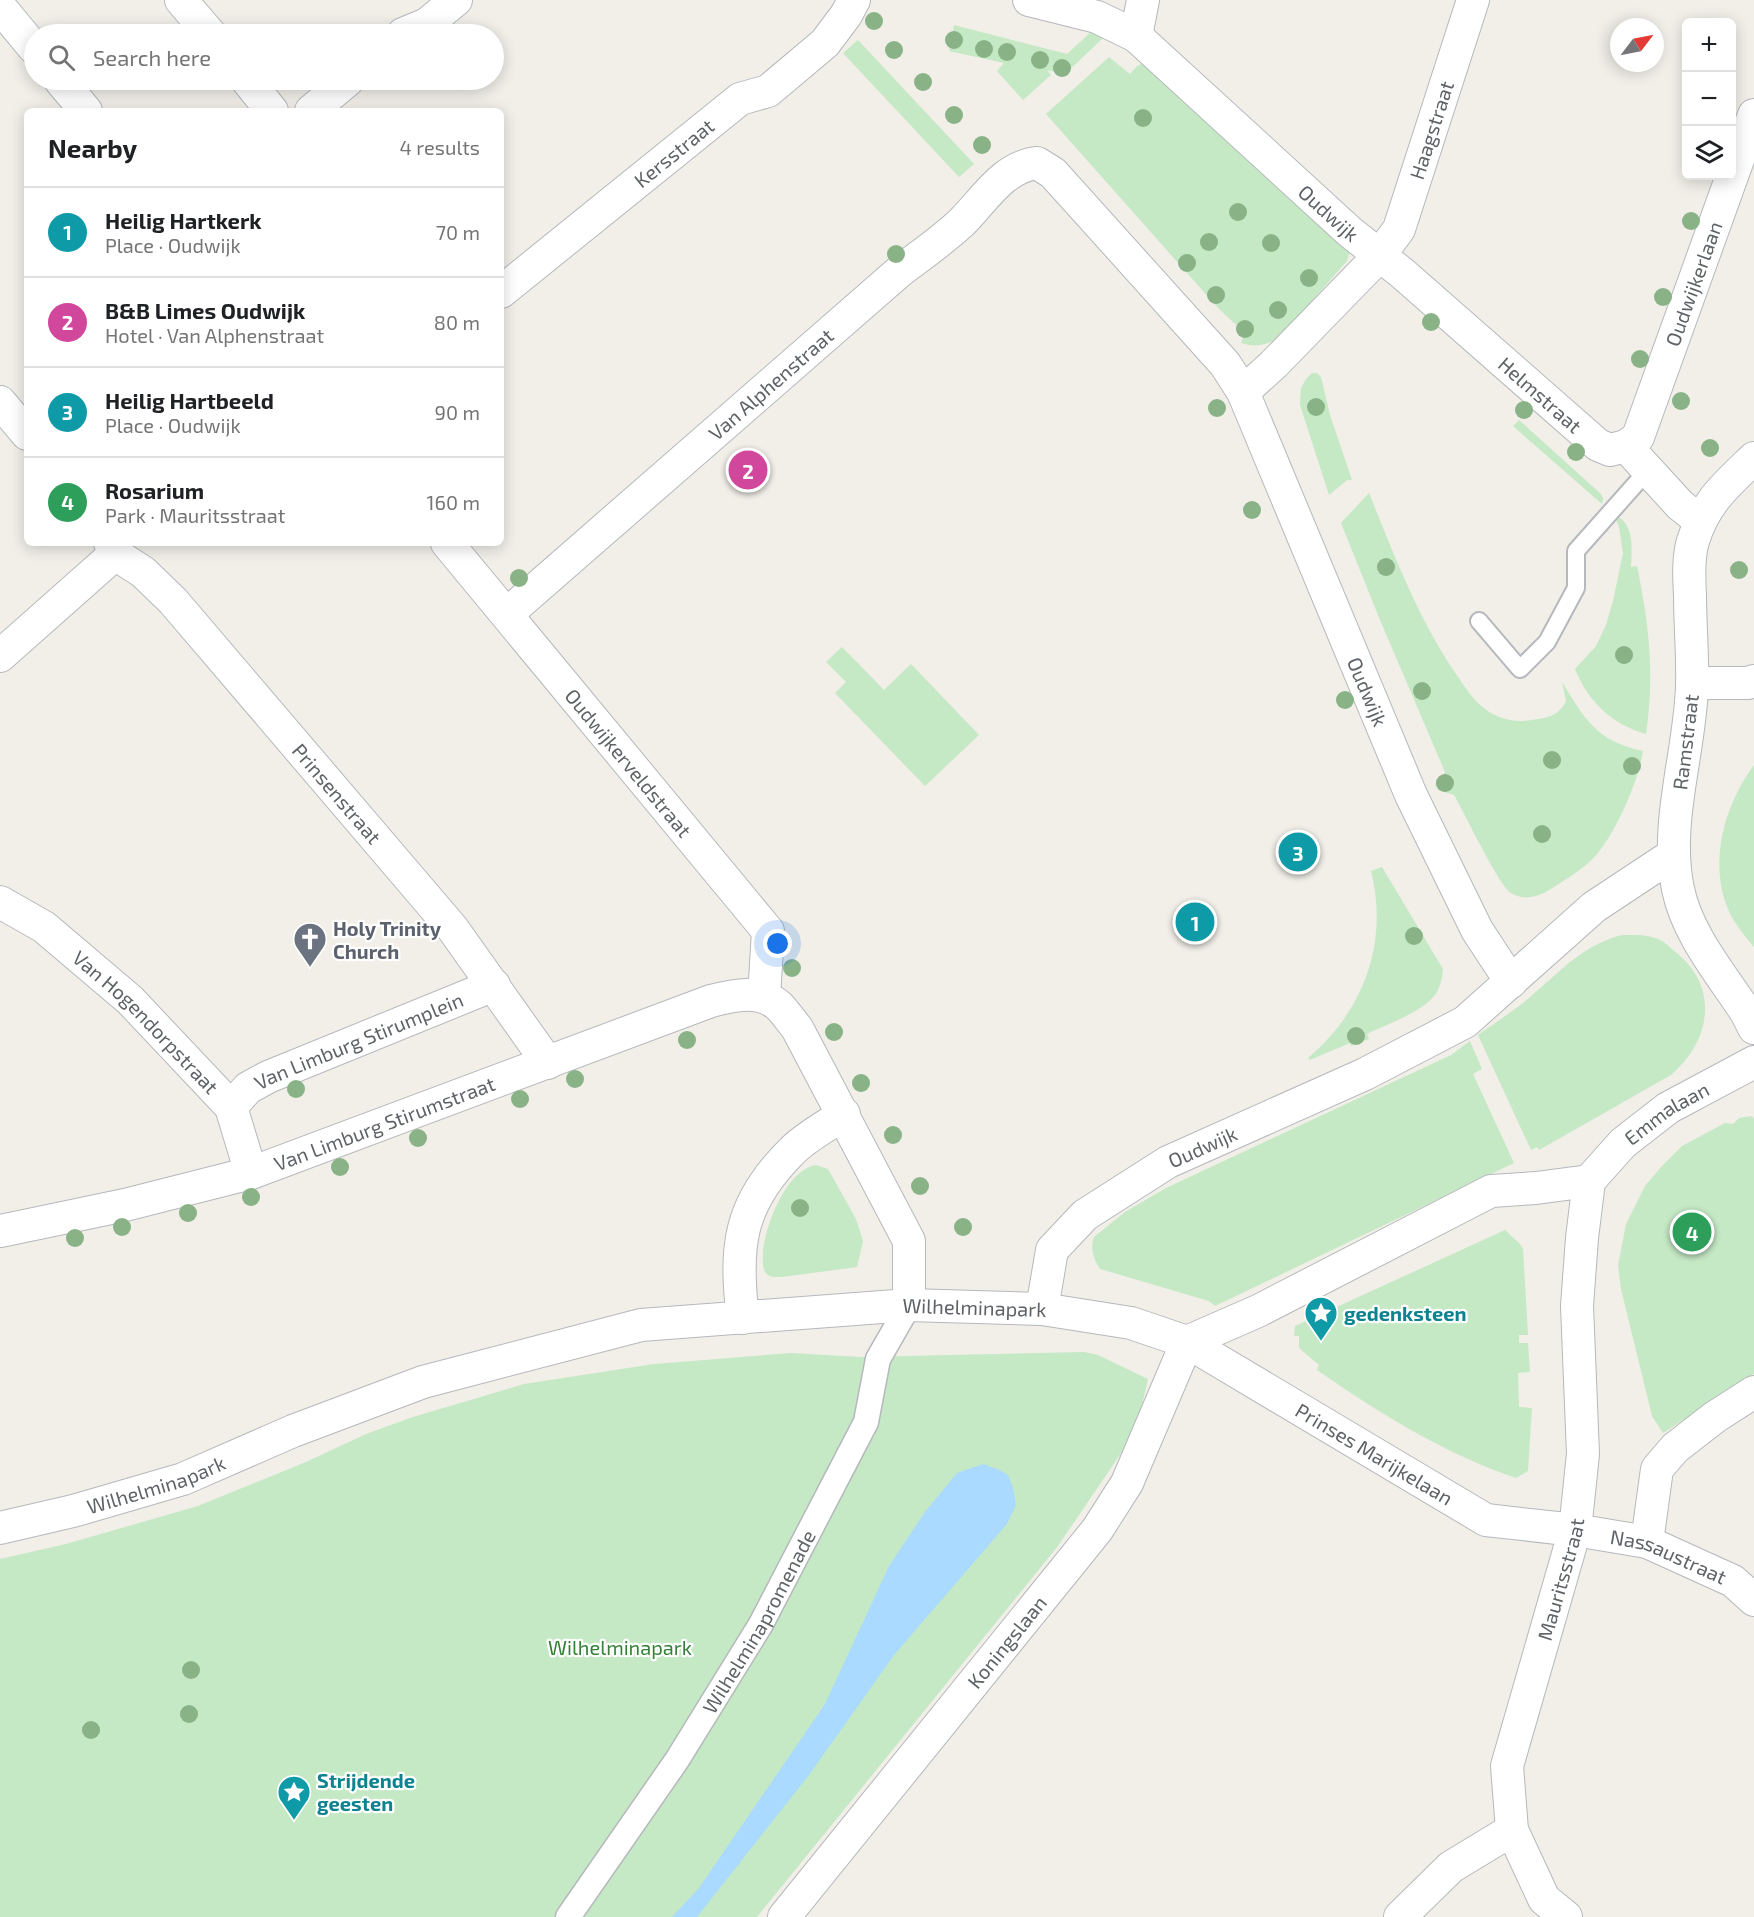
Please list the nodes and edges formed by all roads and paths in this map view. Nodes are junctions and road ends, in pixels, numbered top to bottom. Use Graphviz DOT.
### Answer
graph roads {
  1 [pos="182,0"];
  2 [pos="456,0"];
  3 [pos="1029,0"];
  4 [pos="1143,0"];
  5 [pos="1473,0"];
  6 [pos="842,5"];
  7 [pos="0,7"];
  8 [pos="202,24"];
  9 [pos="427,24"];
  10 [pos="24,36"];
  11 [pos="1136,36"];
  12 [pos="68,90"];
  13 [pos="255,90"];
  14 [pos="336,90"];
  15 [pos="83,108"];
  16 [pos="270,108"];
  17 [pos="315,108"];
  18 [pos="1754,116"];
  19 [pos="1037,163"];
  20 [pos="1380,255"];
  21 [pos="504,290"];
  22 [pos="1243,392"];
  23 [pos="0,402"];
  24 [pos="24,430"];
  25 [pos="1626,446"];
  26 [pos="1754,458"];
  27 [pos="1648,470"];
  28 [pos="1700,521"];
  29 [pos="450,546"];
  30 [pos="113,549"];
  31 [pos="507,614"];
  32 [pos="1479,621"];
  33 [pos="0,656"];
  34 [pos="1754,681"];
  35 [pos="1692,683"];
  36 [pos="1674,854"];
  37 [pos="0,902"];
  38 [pos="1511,982"];
  39 [pos="494,985"];
  40 [pos="764,997"];
  41 [pos="1754,1028"];
  42 [pos="1754,1062"];
  43 [pos="548,1063"];
  44 [pos="231,1107"];
  45 [pos="844,1114"];
  46 [pos="251,1173"];
  47 [pos="1589,1181"];
  48 [pos="0,1231"];
  49 [pos="909,1305"];
  50 [pos="1042,1309"];
  51 [pos="743,1318"];
  52 [pos="1187,1342"];
  53 [pos="1754,1392"];
  54 [pos="0,1528"];
  55 [pos="1575,1530"];
  56 [pos="1647,1542"];
  57 [pos="1754,1600"];
  58 [pos="1512,1830"];
  59 [pos="568,1917"];
  60 [pos="784,1917"];
  61 [pos="1400,1917"];
  62 [pos="1566,1917"];
  1 -- 8 [label="street"];
  2 -- 9 [label="street"];
  3 -- 11 [label="street, Oudwijk"];
  4 -- 11 [label="street"];
  5 -- 20 [label="street, Haagstraat"];
  6 -- 21 [label="street, Kersstraat"];
  7 -- 10 [label="street"];
  11 -- 20 [label="street, Oudwijk"];
  12 -- 15 [label="street"];
  13 -- 16 [label="street"];
  14 -- 17 [label="street"];
  18 -- 25 [label="street, Oudwijkerlaan"];
  19 -- 22 [label="street, Oudwijk"];
  19 -- 31 [label="street, Van Alphenstraat"];
  20 -- 22 [label="street"];
  20 -- 25 [label="street, Helmstraat"];
  22 -- 38 [label="street, Oudwijk"];
  23 -- 24 [label="street"];
  25 -- 27 [label="street"];
  26 -- 28 [label="street, Ramstraat"];
  27 -- 28 [label="street"];
  27 -- 32 [label="lane"];
  28 -- 35 [label="street, Ramstraat"];
  29 -- 31 [label="street, Oudwijkerveldstraat"];
  30 -- 33 [label="street"];
  30 -- 39 [label="street, Prinsenstraat"];
  31 -- 40 [label="street, Oudwijkerveldstraat"];
  34 -- 35 [label="street"];
  35 -- 36 [label="street, Ramstraat"];
  36 -- 38 [label="street, Oudwijk"];
  36 -- 41 [label="street, Ramstraat"];
  37 -- 44 [label="street, Van Hogendorpstraat"];
  38 -- 50 [label="street, Oudwijk"];
  39 -- 43 [label="street, Prinsenstraat"];
  39 -- 44 [label="street, Van Limburg Stirumplein"];
  40 -- 43 [label="street, Van Limburg Stirumstraat"];
  40 -- 45 [label="street"];
  42 -- 47 [label="street, Emmalaan"];
  43 -- 46 [label="street, Van Limburg Stirumstraat"];
  44 -- 46 [label="street, Van Hogendorpstraat"];
  45 -- 49 [label="street"];
  45 -- 51 [label="street"];
  46 -- 48 [label="street, Van Limburg Stirumstraat"];
  47 -- 52 [label="street"];
  47 -- 55 [label="street, Mauritsstraat"];
  49 -- 50 [label="street, Wilhelminapark"];
  49 -- 51 [label="street, Wilhelminapark"];
  49 -- 59 [label="street, Wilhelminapromenade"];
  50 -- 52 [label="street, Wilhelminapark"];
  51 -- 54 [label="street, Wilhelminapark"];
  52 -- 55 [label="street, Prinses Marijkelaan"];
  52 -- 60 [label="street, Koningslaan"];
  53 -- 56 [label="street"];
  55 -- 56 [label="street, Nassaustraat"];
  55 -- 58 [label="street, Mauritsstraat"];
  56 -- 57 [label="street, Nassaustraat"];
  58 -- 61 [label="street"];
  58 -- 62 [label="street"];
}
